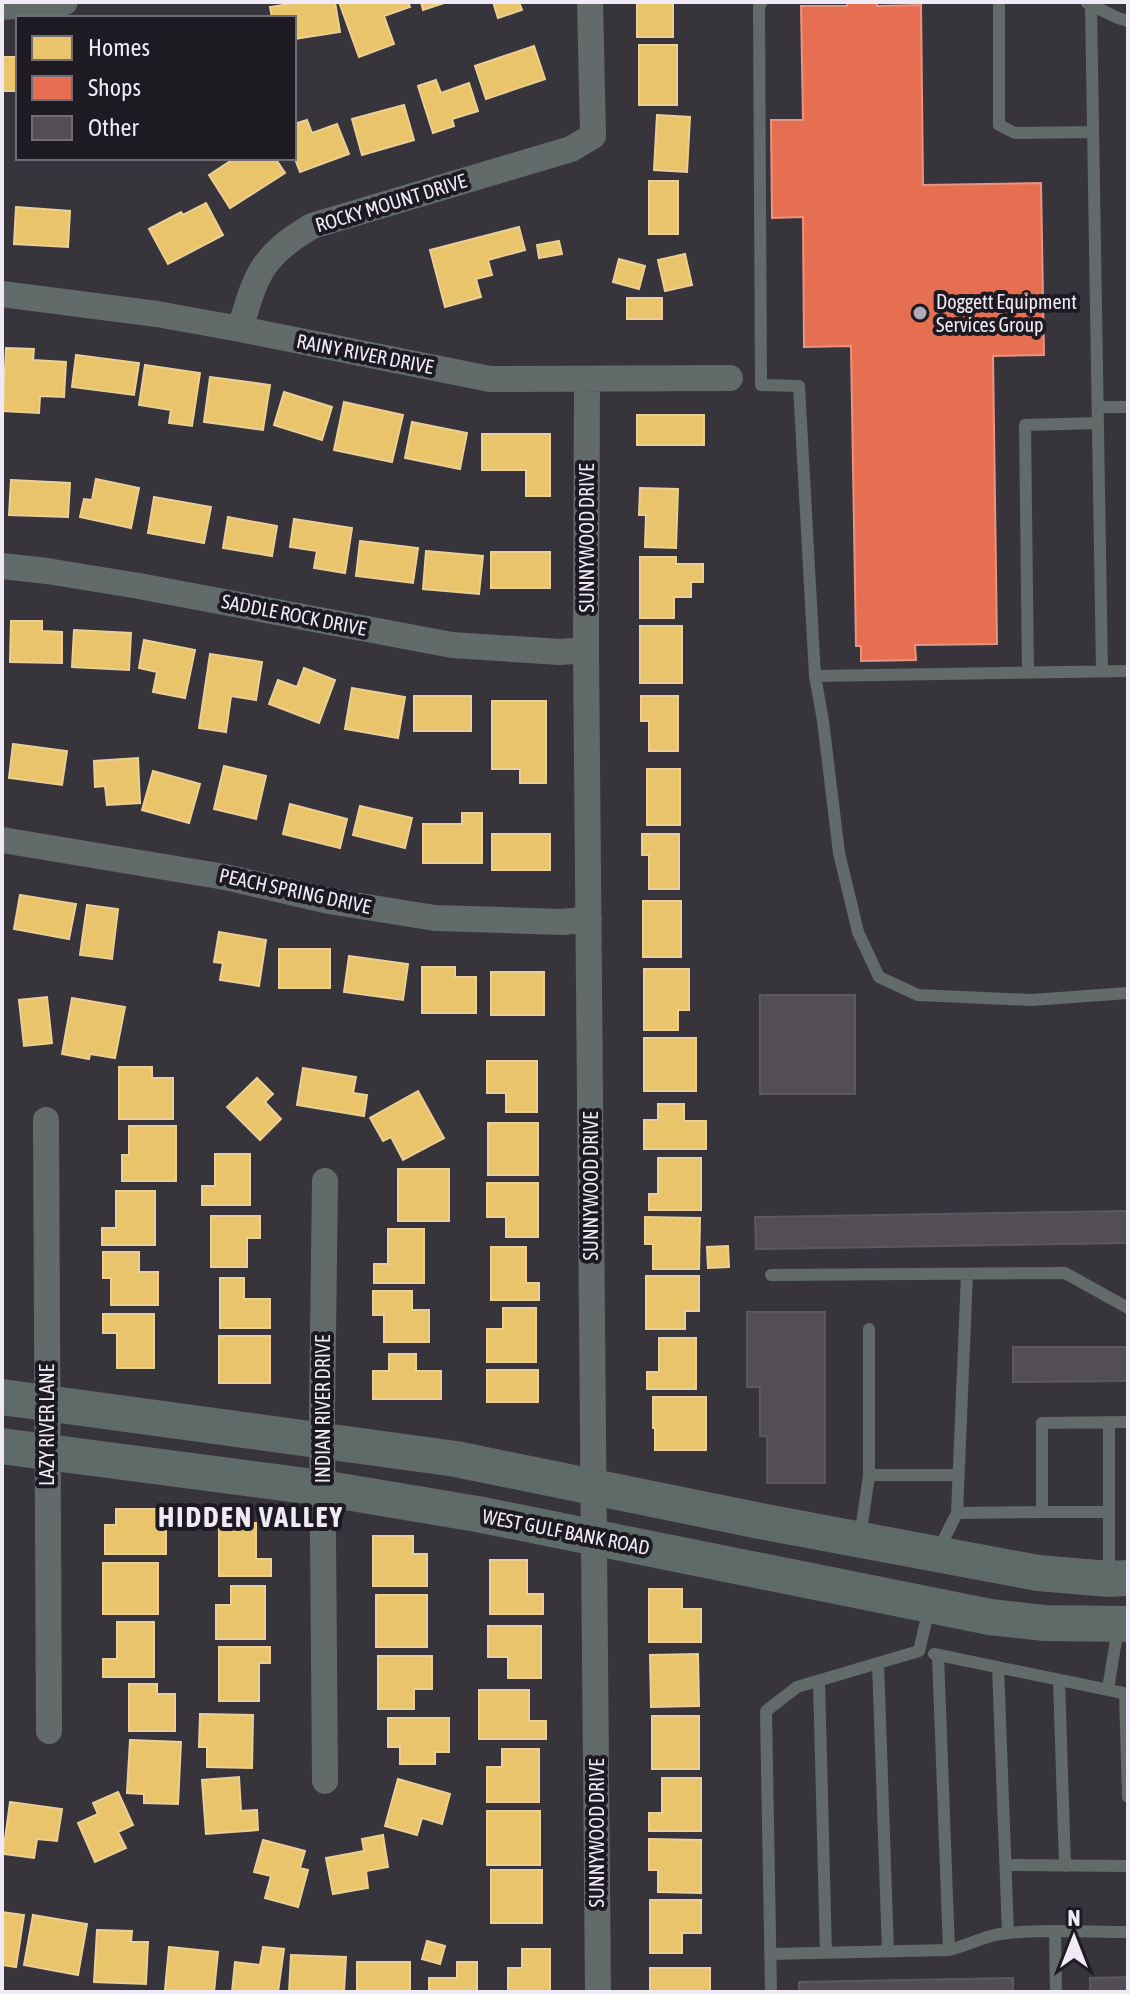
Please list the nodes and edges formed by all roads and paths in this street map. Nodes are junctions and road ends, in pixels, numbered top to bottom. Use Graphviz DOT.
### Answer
graph roads {
  1 [pos="65,2"];
  2 [pos="590,2"];
  3 [pos="762,2"];
  4 [pos="999,2"];
  5 [pos="1088,3"];
  6 [pos="2,7"];
  7 [pos="1128,21"];
  8 [pos="1092,132"];
  9 [pos="2,294"];
  10 [pos="240,329"];
  11 [pos="730,378"];
  12 [pos="587,379"];
  13 [pos="1098,407"];
  14 [pos="1128,407"];
  15 [pos="1098,423"];
  16 [pos="2,566"];
  17 [pos="586,650"];
  18 [pos="1102,671"];
  19 [pos="1128,671"];
  20 [pos="1028,673"];
  21 [pos="815,676"];
  22 [pos="2,840"];
  23 [pos="589,919"];
  24 [pos="1128,993"];
  25 [pos="46,1120"];
  26 [pos="325,1181"];
  27 [pos="967,1274"];
  28 [pos="771,1275"];
  29 [pos="1128,1308"];
  30 [pos="869,1329"];
  31 [pos="2,1397"];
  32 [pos="47,1403"];
  33 [pos="1109,1422"];
  34 [pos="1128,1422"];
  35 [pos="322,1441"];
  36 [pos="2,1446"];
  37 [pos="47,1452"];
  38 [pos="869,1475"];
  39 [pos="959,1475"];
  40 [pos="593,1487"];
  41 [pos="322,1488"];
  42 [pos="1042,1512"];
  43 [pos="1109,1512"];
  44 [pos="957,1513"];
  45 [pos="593,1537"];
  46 [pos="859,1540"];
  47 [pos="937,1554"];
  48 [pos="1119,1578"];
  49 [pos="930,1606"];
  50 [pos="1125,1626"];
  51 [pos="919,1651"];
  52 [pos="938,1655"];
  53 [pos="878,1663"];
  54 [pos="998,1667"];
  55 [pos="1059,1680"];
  56 [pos="819,1681"];
  57 [pos="1108,1689"];
  58 [pos="1126,1693"];
  59 [pos="49,1731"];
  60 [pos="325,1781"];
  61 [pos="1128,1797"];
  62 [pos="1006,1865"];
  63 [pos="1065,1866"];
  64 [pos="1128,1866"];
  65 [pos="1055,1932"];
  66 [pos="1128,1932"];
  67 [pos="1008,1933"];
  68 [pos="949,1950"];
  69 [pos="888,1951"];
  70 [pos="826,1953"];
  71 [pos="770,1954"];
  72 [pos="598,1992"];
  73 [pos="771,1992"];
  74 [pos="1056,1992"];
  1 -- 6 [label="street"];
  2 -- 10 [label="street, ROCKY MOUNT DRIVE"];
  3 -- 21 [label="lane"];
  4 -- 8 [label="lane"];
  5 -- 7 [label="lane"];
  5 -- 8 [label="lane"];
  8 -- 13 [label="lane"];
  9 -- 10 [label="street, RAINY RIVER DRIVE"];
  10 -- 12 [label="street, RAINY RIVER DRIVE"];
  11 -- 12 [label="street, RAINY RIVER DRIVE"];
  12 -- 17 [label="street, SUNNYWOOD DRIVE"];
  13 -- 14 [label="lane"];
  13 -- 15 [label="lane"];
  15 -- 18 [label="lane"];
  15 -- 20 [label="lane"];
  16 -- 17 [label="street, SADDLE ROCK DRIVE"];
  17 -- 23 [label="street, SUNNYWOOD DRIVE"];
  18 -- 19 [label="lane"];
  18 -- 20 [label="lane"];
  20 -- 21 [label="lane"];
  21 -- 24 [label="lane"];
  22 -- 23 [label="street, PEACH SPRING DRIVE"];
  23 -- 40 [label="street, SUNNYWOOD DRIVE"];
  25 -- 32 [label="street, LAZY RIVER LANE"];
  26 -- 35 [label="street, INDIAN RIVER DRIVE"];
  27 -- 28 [label="lane"];
  27 -- 29 [label="lane"];
  27 -- 39 [label="lane"];
  30 -- 38 [label="lane"];
  31 -- 32 [label="main road"];
  32 -- 35 [label="main road"];
  32 -- 37 [label="street, LAZY RIVER LANE"];
  33 -- 34 [label="lane"];
  33 -- 42 [label="lane"];
  33 -- 43 [label="lane"];
  35 -- 40 [label="main road"];
  35 -- 41 [label="street, INDIAN RIVER DRIVE"];
  36 -- 37 [label="main road, WEST GULF BANK ROAD"];
  37 -- 41 [label="main road, WEST GULF BANK ROAD"];
  37 -- 59 [label="street, LAZY RIVER LANE"];
  38 -- 39 [label="lane"];
  38 -- 46 [label="lane"];
  39 -- 44 [label="lane"];
  40 -- 45 [label="street, SUNNYWOOD DRIVE"];
  40 -- 46 [label="main road"];
  41 -- 45 [label="main road, WEST GULF BANK ROAD"];
  41 -- 60 [label="street, INDIAN RIVER DRIVE"];
  42 -- 43 [label="lane"];
  42 -- 44 [label="lane"];
  43 -- 48 [label="lane"];
  44 -- 47 [label="lane"];
  45 -- 49 [label="main road, WEST GULF BANK ROAD"];
  45 -- 72 [label="street, SUNNYWOOD DRIVE"];
  46 -- 47 [label="main road"];
  47 -- 48 [label="main road"];
  47 -- 49 [label="main road"];
  49 -- 50 [label="main road, WEST GULF BANK ROAD"];
  49 -- 51 [label="lane"];
  50 -- 57 [label="lane"];
  51 -- 52 [label="lane"];
  51 -- 53 [label="lane"];
  52 -- 54 [label="lane"];
  52 -- 68 [label="lane"];
  53 -- 56 [label="lane"];
  53 -- 69 [label="lane"];
  54 -- 55 [label="lane"];
  54 -- 62 [label="lane"];
  55 -- 57 [label="lane"];
  55 -- 63 [label="lane"];
  56 -- 70 [label="lane"];
  56 -- 71 [label="lane"];
  57 -- 58 [label="lane"];
  58 -- 61 [label="lane"];
  62 -- 63 [label="lane"];
  62 -- 67 [label="lane"];
  63 -- 64 [label="lane"];
  65 -- 66 [label="lane"];
  65 -- 67 [label="lane"];
  65 -- 74 [label="lane"];
  67 -- 68 [label="lane"];
  68 -- 69 [label="lane"];
  69 -- 70 [label="lane"];
  70 -- 71 [label="lane"];
  71 -- 73 [label="lane"];
}
